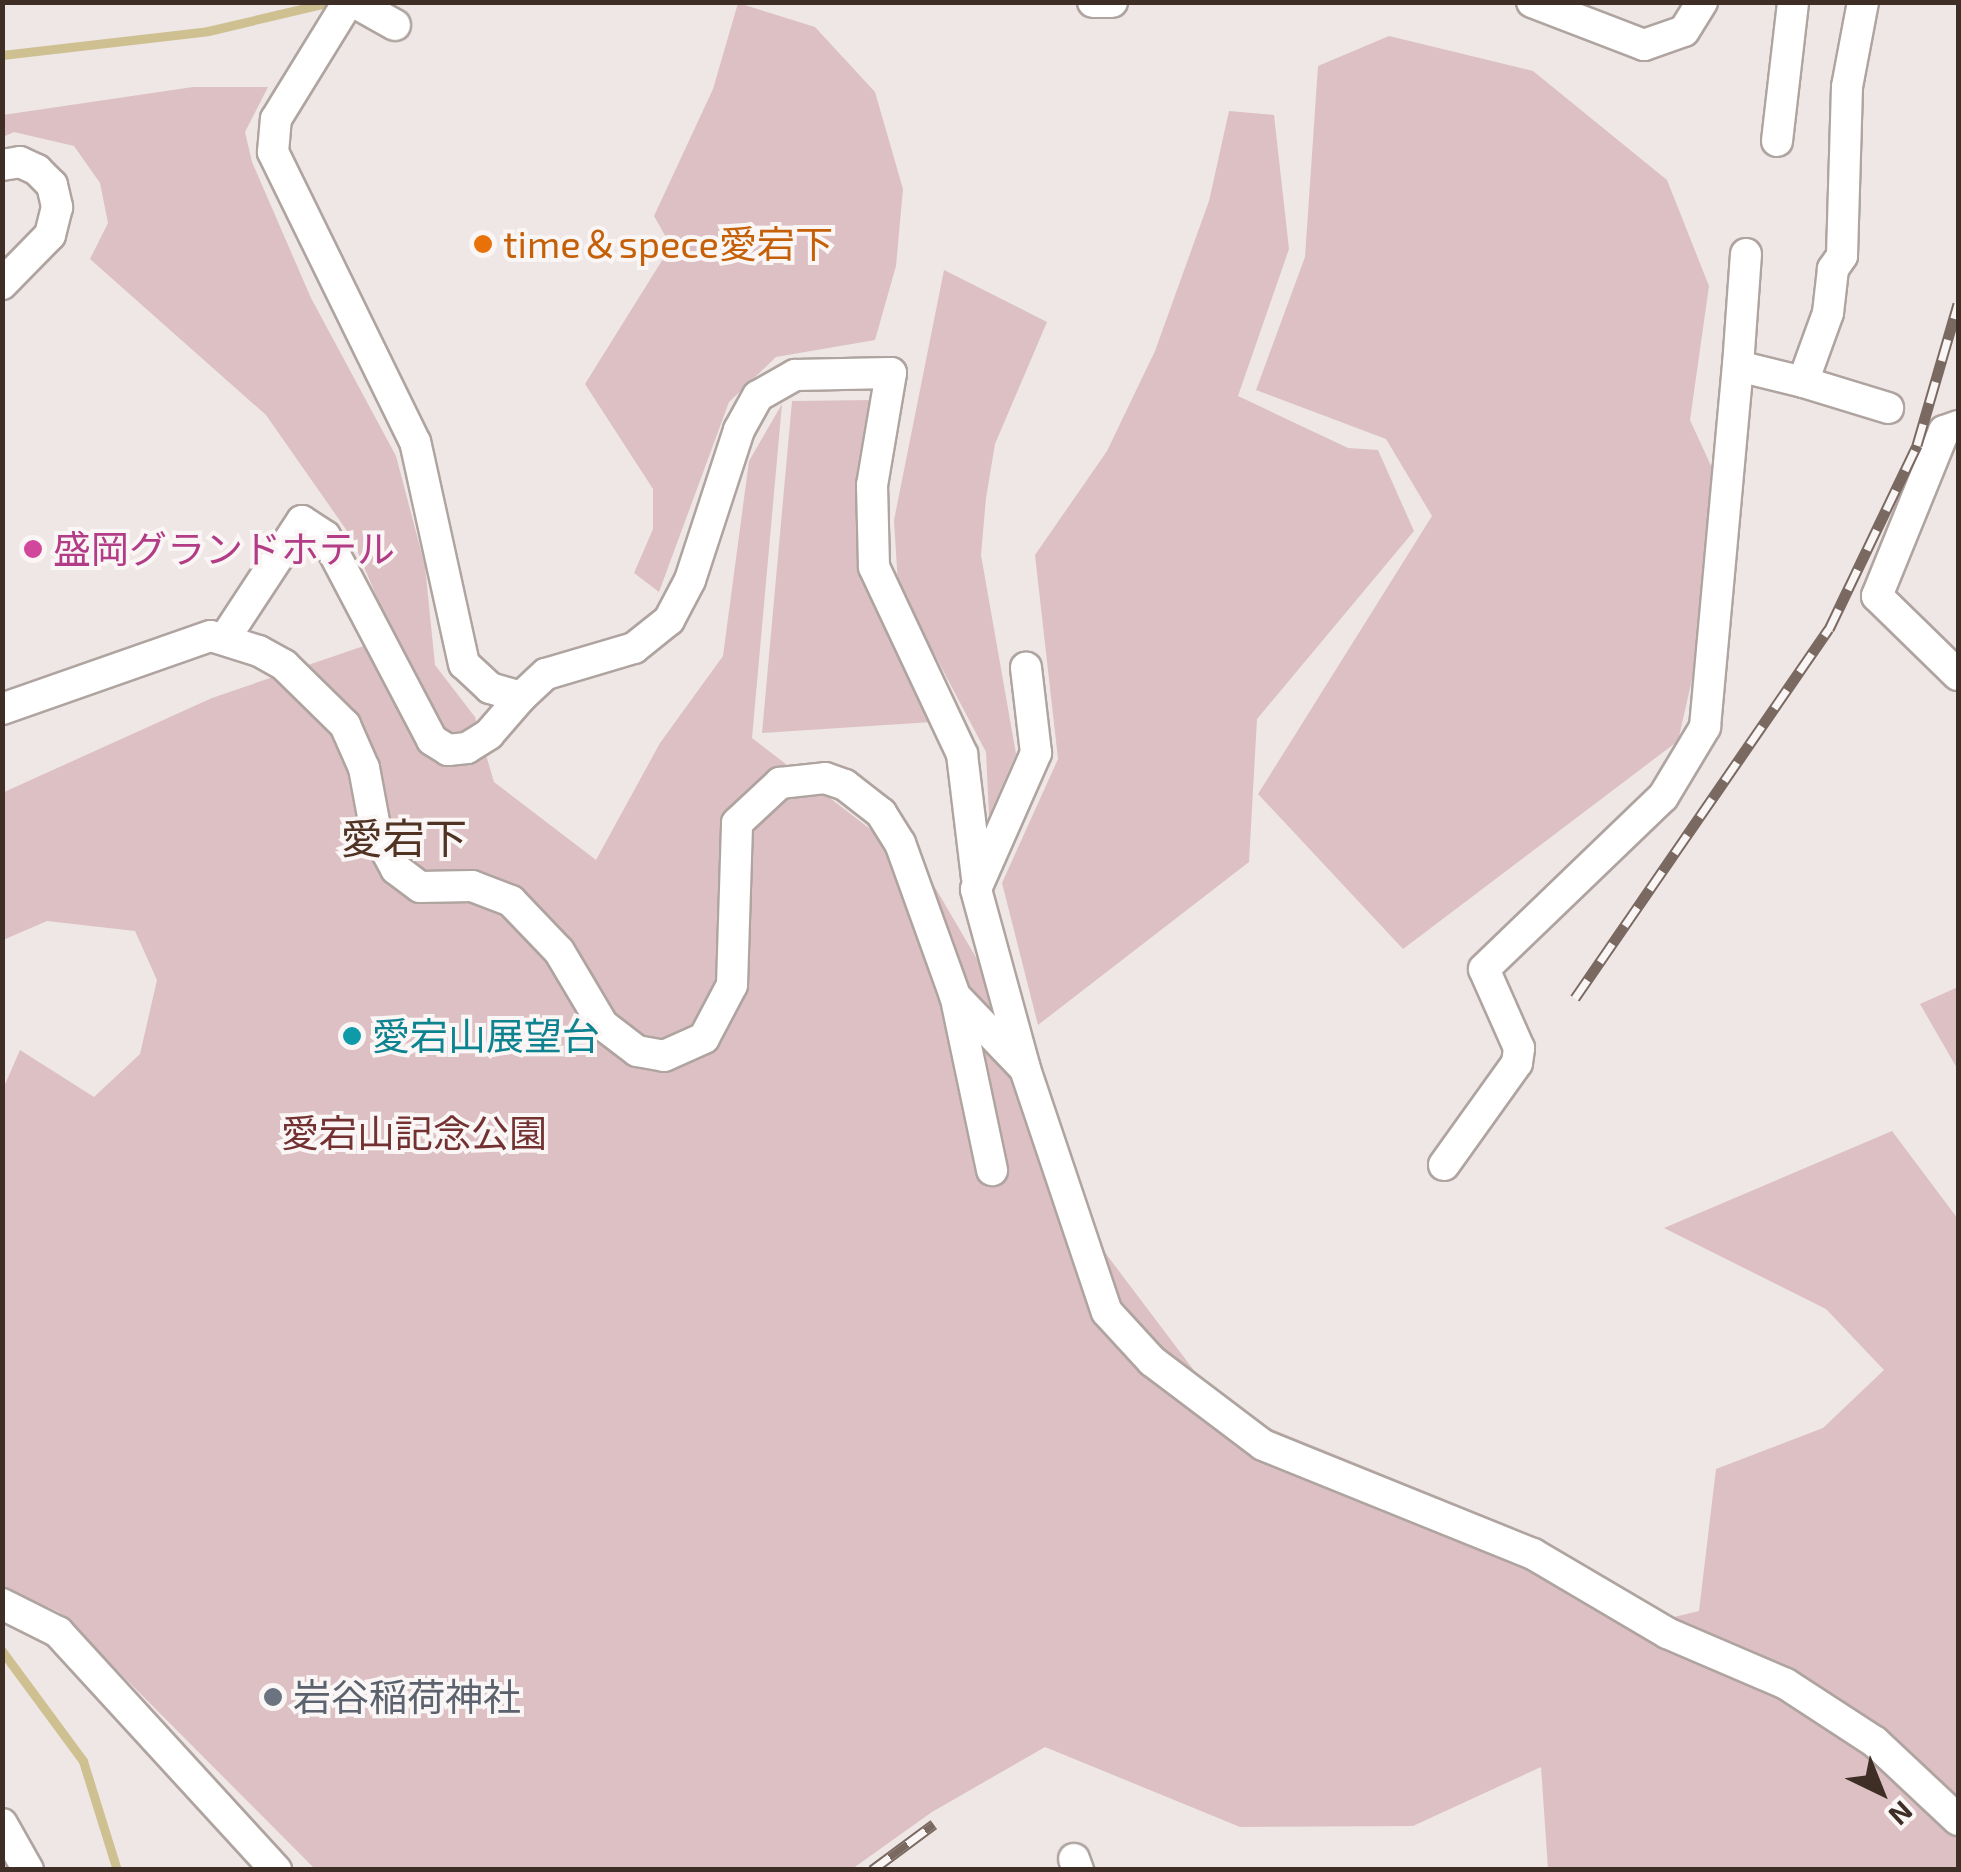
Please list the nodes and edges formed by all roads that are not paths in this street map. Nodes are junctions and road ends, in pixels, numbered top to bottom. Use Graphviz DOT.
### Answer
graph roads {
  1 [pos="351,2"];
  2 [pos="1112,2"];
  3 [pos="1532,2"];
  4 [pos="1702,2"];
  5 [pos="1793,2"];
  6 [pos="1863,2"];
  7 [pos="1093,3"];
  8 [pos="396,24"];
  9 [pos="1777,141"];
  10 [pos="2,165"];
  11 [pos="1746,254"];
  12 [pos="2,284"];
  13 [pos="1738,366"];
  14 [pos="1803,382"];
  15 [pos="1888,408"];
  16 [pos="1958,426"];
  17 [pos="225,638"];
  18 [pos="1026,668"];
  19 [pos="1958,674"];
  20 [pos="521,697"];
  21 [pos="2,709"];
  22 [pos="977,878"];
  23 [pos="955,996"];
  24 [pos="1025,1069"];
  25 [pos="1444,1164"];
  26 [pos="992,1170"];
  27 [pos="2,1604"];
  28 [pos="1958,1820"];
  29 [pos="2,1824"];
  30 [pos="28,1870"];
  31 [pos="276,1870"];
  1 -- 8 [label="street"];
  1 -- 20 [label="street"];
  2 -- 7 [label="street"];
  3 -- 4 [label="street"];
  5 -- 9 [label="street"];
  6 -- 14 [label="street"];
  10 -- 12 [label="street"];
  11 -- 13 [label="street"];
  13 -- 14 [label="street"];
  13 -- 25 [label="street"];
  14 -- 15 [label="street"];
  16 -- 19 [label="street"];
  17 -- 20 [label="street"];
  17 -- 21 [label="street"];
  17 -- 23 [label="street"];
  18 -- 22 [label="street"];
  20 -- 22 [label="street"];
  22 -- 24 [label="street"];
  23 -- 24 [label="street"];
  23 -- 26 [label="street"];
  24 -- 28 [label="street"];
  27 -- 31 [label="street"];
  29 -- 30 [label="street"];
}
